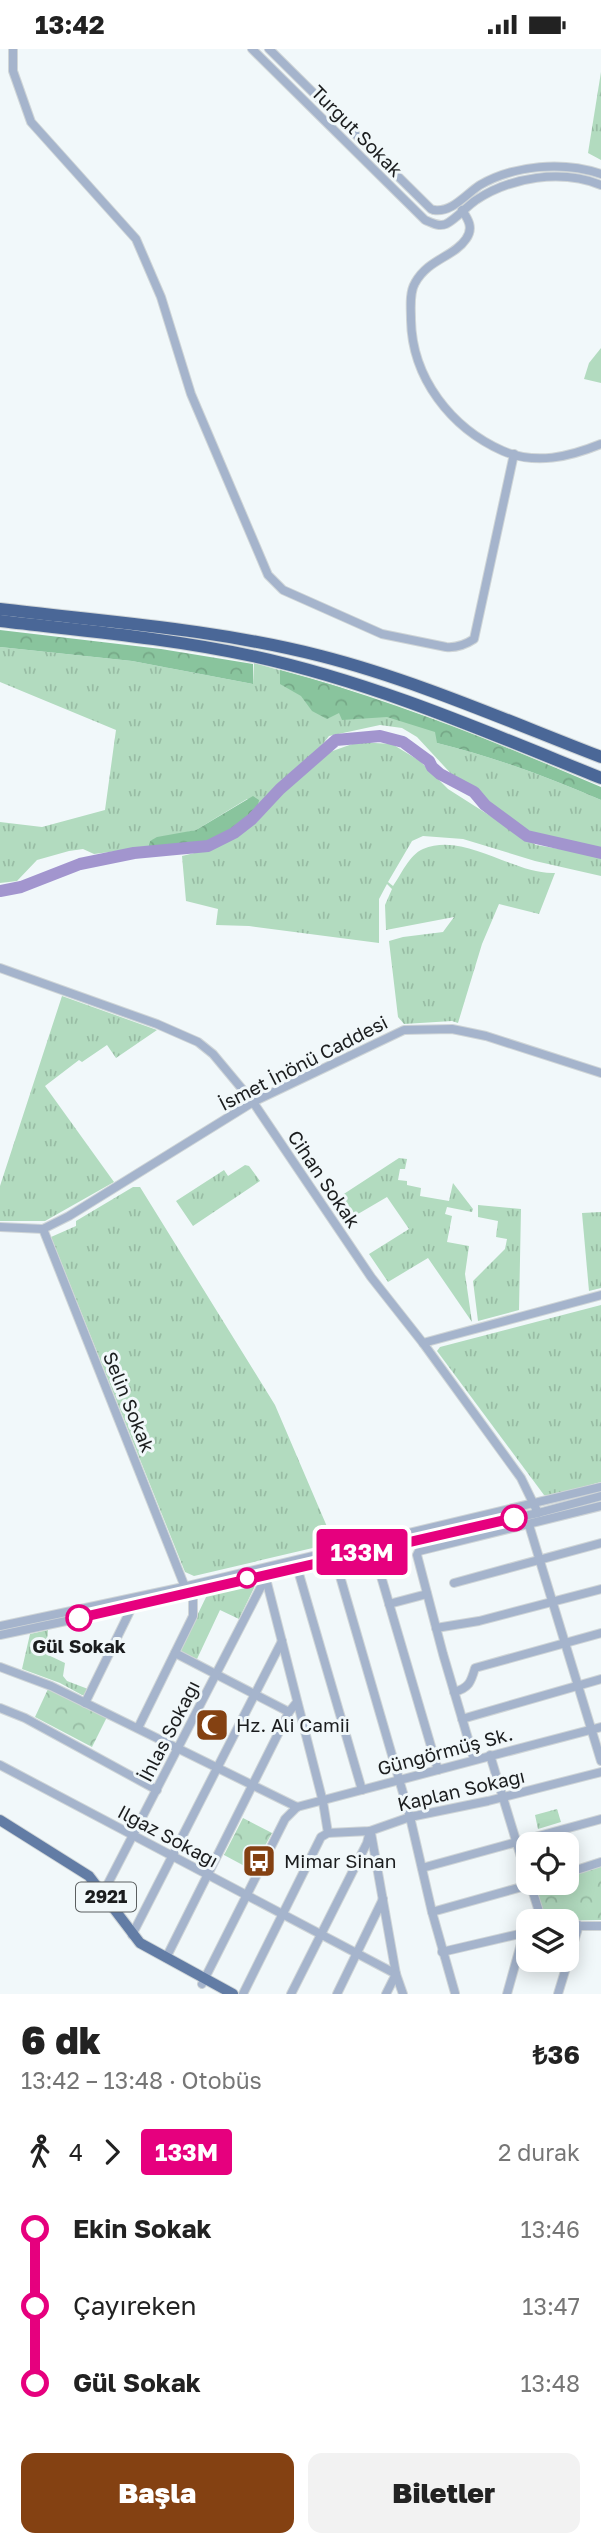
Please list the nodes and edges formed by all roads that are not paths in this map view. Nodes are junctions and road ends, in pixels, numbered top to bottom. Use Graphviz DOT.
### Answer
graph roads {
  1 [pos="13,49"];
  2 [pos="252,49"];
  3 [pos="269,49"];
  4 [pos="601,174"];
  5 [pos="601,185"];
  6 [pos="434,210"];
  7 [pos="462,210"];
  8 [pos="430,222"];
  9 [pos="601,444"];
  10 [pos="514,454"];
  11 [pos="0,609"];
  12 [pos="0,621"];
  13 [pos="601,757"];
  14 [pos="601,778"];
  15 [pos="0,968"];
  16 [pos="601,1073"];
  17 [pos="253,1102"];
  18 [pos="0,1227"];
  19 [pos="43,1229"];
  20 [pos="601,1295"];
  21 [pos="422,1343"];
  22 [pos="601,1487"];
  23 [pos="601,1496"];
  24 [pos="601,1506"];
  25 [pos="537,1509"];
  26 [pos="529,1525"];
  27 [pos="601,1543"];
  28 [pos="373,1549"];
  29 [pos="335,1559"];
  30 [pos="539,1561"];
  31 [pos="298,1567"];
  32 [pos="265,1576"];
  33 [pos="454,1583"];
  34 [pos="189,1589"];
  35 [pos="601,1589"];
  36 [pos="428,1594"];
  37 [pos="553,1603"];
  38 [pos="389,1604"];
  39 [pos="132,1607"];
  40 [pos="0,1626"];
  41 [pos="436,1628"];
  42 [pos="601,1633"];
  43 [pos="0,1635"];
  44 [pos="282,1641"];
  45 [pos="564,1642"];
  46 [pos="176,1653"];
  47 [pos="0,1667"];
  48 [pos="216,1674"];
  49 [pos="601,1679"];
  50 [pos="578,1685"];
  51 [pos="454,1692"];
  52 [pos="255,1694"];
  53 [pos="298,1702"];
  54 [pos="85,1703"];
  55 [pos="0,1708"];
  56 [pos="289,1712"];
  57 [pos="462,1719"];
  58 [pos="138,1728"];
  59 [pos="596,1728"];
  60 [pos="178,1748"];
  61 [pos="490,1755"];
  62 [pos="474,1759"];
  63 [pos="601,1761"];
  64 [pos="0,1765"];
  65 [pos="217,1767"];
  66 [pos="438,1770"];
  67 [pos="601,1772"];
  68 [pos="399,1781"];
  69 [pos="252,1785"];
  70 [pos="157,1790"];
  71 [pos="362,1790"];
  72 [pos="502,1797"];
  73 [pos="323,1802"];
  74 [pos="298,1807"];
  75 [pos="410,1817"];
  76 [pos="601,1819"];
  77 [pos="0,1820"];
  78 [pos="0,1826"];
  79 [pos="370,1831"];
  80 [pos="556,1832"];
  81 [pos="328,1833"];
  82 [pos="134,1835"];
  83 [pos="516,1837"];
  84 [pos="516,1844"];
  85 [pos="172,1856"];
  86 [pos="601,1862"];
  87 [pos="422,1868"];
  88 [pos="579,1869"];
  89 [pos="208,1875"];
  90 [pos="516,1887"];
  91 [pos="247,1895"];
  92 [pos="102,1896"];
  93 [pos="383,1899"];
  94 [pos="432,1912"];
  95 [pos="283,1914"];
  96 [pos="579,1925"];
  97 [pos="601,1926"];
  98 [pos="132,1935"];
  99 [pos="321,1935"];
  100 [pos="516,1935"];
  101 [pos="442,1952"];
  102 [pos="357,1953"];
  103 [pos="166,1958"];
  104 [pos="516,1965"];
  105 [pos="565,1972"];
  106 [pos="396,1974"];
  107 [pos="204,1981"];
  108 [pos="221,1994"];
  109 [pos="233,1994"];
  110 [pos="243,1994"];
  111 [pos="291,1994"];
  112 [pos="337,1994"];
  113 [pos="386,1994"];
  114 [pos="402,1994"];
  115 [pos="456,1994"];
  116 [pos="507,1994"];
  117 [pos="558,1994"];
  1 -- 10 [label="street"];
  2 -- 8 [label="street, Turgut Sokak"];
  3 -- 6 [label="street, Turgut Sokak"];
  4 -- 6 [label="street"];
  5 -- 7 [label="street"];
  6 -- 8 [label="street"];
  7 -- 8 [label="street, Turgut Sokak"];
  7 -- 10 [label="street"];
  9 -- 10 [label="street"];
  11 -- 13 [label="highway"];
  12 -- 14 [label="highway"];
  15 -- 17 [label="street, Cihan Sokak"];
  16 -- 17 [label="street, İsmet İnönü Caddesi"];
  17 -- 19 [label="street, İsmet İnönü Caddesi"];
  17 -- 21 [label="street, Cihan Sokak"];
  18 -- 19 [label="street"];
  19 -- 34 [label="street, Selin Sokak"];
  20 -- 21 [label="street"];
  21 -- 25 [label="street, Cihan Sokak"];
  22 -- 25 [label="street"];
  23 -- 25 [label="street"];
  24 -- 26 [label="street"];
  25 -- 28 [label="street"];
  25 -- 34 [label="street"];
  26 -- 30 [label="street"];
  26 -- 36 [label="street"];
  27 -- 30 [label="street"];
  28 -- 29 [label="street"];
  28 -- 38 [label="street"];
  29 -- 31 [label="street"];
  29 -- 68 [label="street"];
  30 -- 33 [label="street"];
  30 -- 37 [label="street"];
  31 -- 32 [label="street"];
  31 -- 71 [label="street"];
  32 -- 34 [label="street"];
  32 -- 44 [label="street"];
  32 -- 48 [label="street, İhlas Sokağı"];
  34 -- 39 [label="street"];
  34 -- 40 [label="street"];
  34 -- 46 [label="street"];
  35 -- 37 [label="street"];
  36 -- 38 [label="street"];
  36 -- 41 [label="street"];
  37 -- 41 [label="street"];
  37 -- 45 [label="street"];
  38 -- 66 [label="street"];
  39 -- 43 [label="street"];
  39 -- 54 [label="street"];
  41 -- 51 [label="street"];
  42 -- 45 [label="street"];
  44 -- 52 [label="street"];
  44 -- 53 [label="street"];
  45 -- 50 [label="street"];
  45 -- 51 [label="street"];
  46 -- 48 [label="street"];
  46 -- 58 [label="street"];
  47 -- 54 [label="street"];
  48 -- 52 [label="street"];
  48 -- 60 [label="street, İhlas Sokağı"];
  49 -- 50 [label="street"];
  50 -- 57 [label="street"];
  50 -- 59 [label="street"];
  51 -- 57 [label="street"];
  52 -- 56 [label="street"];
  52 -- 65 [label="street"];
  53 -- 56 [label="street"];
  53 -- 73 [label="street"];
  54 -- 58 [label="street"];
  55 -- 70 [label="street"];
  56 -- 69 [label="street"];
  57 -- 62 [label="street"];
  58 -- 60 [label="street"];
  59 -- 61 [label="street, Güngörmüş Sk."];
  59 -- 63 [label="street"];
  60 -- 65 [label="street"];
  60 -- 70 [label="street, İhlas Sokağı"];
  61 -- 62 [label="street, Güngörmüş Sk."];
  61 -- 72 [label="street"];
  62 -- 66 [label="street, Güngörmüş Sk."];
  64 -- 82 [label="street, Ilgaz Sokağı"];
  65 -- 69 [label="street"];
  65 -- 85 [label="street"];
  66 -- 68 [label="street, Güngörmüş Sk."];
  67 -- 72 [label="street, Kaplan Sokağı"];
  68 -- 71 [label="street, Güngörmüş Sk."];
  68 -- 75 [label="street"];
  69 -- 74 [label="street"];
  69 -- 89 [label="street"];
  70 -- 82 [label="street, İhlas Sokağı"];
  71 -- 73 [label="street, Güngörmüş Sk."];
  72 -- 75 [label="street, Kaplan Sokağı"];
  72 -- 83 [label="street"];
  73 -- 74 [label="street, Güngörmüş Sk."];
  73 -- 81 [label="street"];
  74 -- 91 [label="street"];
  75 -- 79 [label="street, Kaplan Sokağı"];
  75 -- 87 [label="street"];
  76 -- 80 [label="street"];
  77 -- 92 [label="main road, 2921"];
  78 -- 92 [label="main road, 2921"];
  79 -- 81 [label="street, Kaplan Sokağı"];
  79 -- 93 [label="street"];
  79 -- 99 [label="street"];
  81 -- 95 [label="street"];
  82 -- 85 [label="street, Ilgaz Sokağı"];
  82 -- 92 [label="street, İhlas Sokağı"];
  84 -- 87 [label="street"];
  85 -- 89 [label="street, Ilgaz Sokağı"];
  85 -- 98 [label="street"];
  86 -- 88 [label="street"];
  87 -- 94 [label="street"];
  89 -- 91 [label="street, Ilgaz Sokağı"];
  89 -- 103 [label="street"];
  90 -- 94 [label="street"];
  91 -- 95 [label="street, Ilgaz Sokağı"];
  91 -- 107 [label="street"];
  92 -- 98 [label="main road, 2921"];
  92 -- 107 [label="main road, 2921"];
  93 -- 102 [label="street"];
  93 -- 106 [label="street"];
  94 -- 101 [label="street"];
  95 -- 99 [label="street, Ilgaz Sokağı"];
  95 -- 110 [label="street"];
  96 -- 97 [label="street"];
  98 -- 103 [label="main road, 2921"];
  99 -- 102 [label="street, Ilgaz Sokağı"];
  99 -- 111 [label="street"];
  100 -- 101 [label="street"];
  101 -- 115 [label="street"];
  102 -- 106 [label="street, Ilgaz Sokağı"];
  102 -- 112 [label="street"];
  103 -- 107 [label="main road, 2921"];
  104 -- 116 [label="street"];
  105 -- 117 [label="street"];
  106 -- 113 [label="street"];
  106 -- 114 [label="street"];
  107 -- 108 [label="main road, 2921"];
  107 -- 109 [label="main road, 2921"];
}
